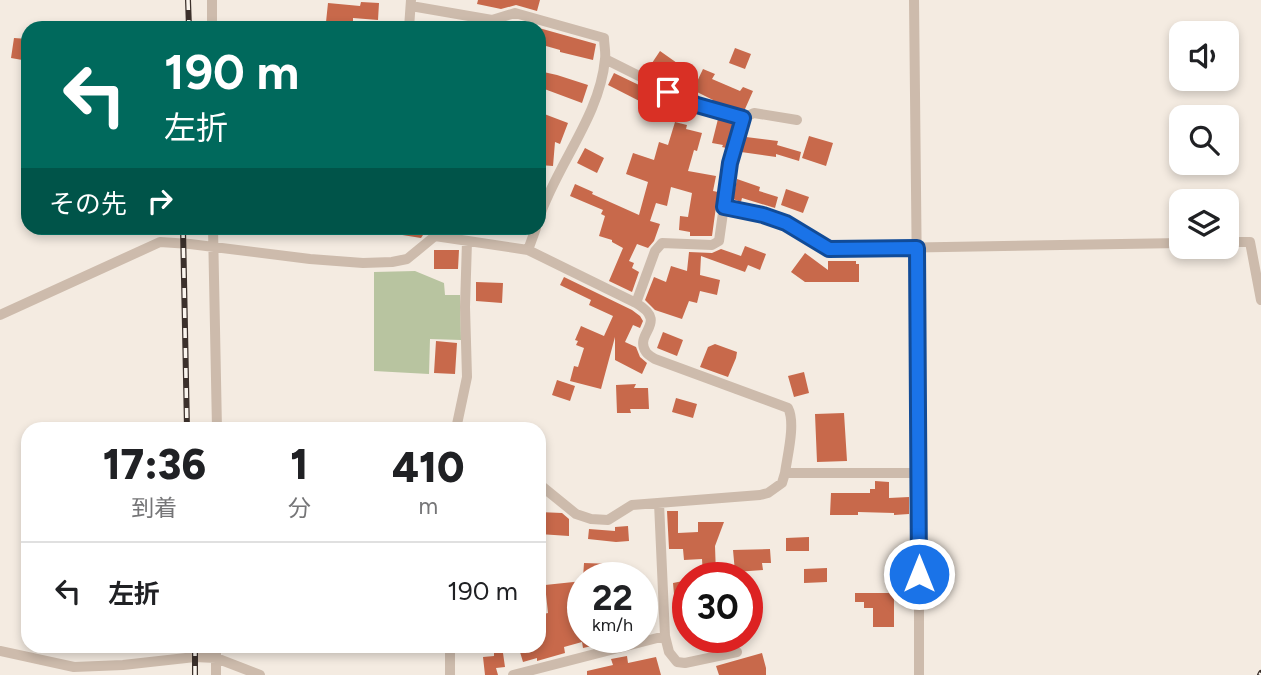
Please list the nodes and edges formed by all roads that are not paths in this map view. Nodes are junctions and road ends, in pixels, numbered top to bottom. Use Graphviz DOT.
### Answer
graph roads {
  1 [pos="212,0"];
  2 [pos="914,0"];
  3 [pos="411,3"];
  4 [pos="212,21"];
  5 [pos="410,21"];
  6 [pos="543,21"];
  7 [pos="546,22"];
  8 [pos="605,59"];
  9 [pos="743,118"];
  10 [pos="797,120"];
  11 [pos="546,197"];
  12 [pos="724,207"];
  13 [pos="213,235"];
  14 [pos="431,235"];
  15 [pos="444,235"];
  16 [pos="533,235"];
  17 [pos="467,242"];
  18 [pos="1239,242"];
  19 [pos="1169,243"];
  20 [pos="213,247"];
  21 [pos="917,248"];
  22 [pos="528,250"];
  23 [pos="1261,300"];
  24 [pos="636,303"];
  25 [pos="0,315"];
  26 [pos="217,422"];
  27 [pos="458,422"];
  28 [pos="785,473"];
  29 [pos="919,473"];
  30 [pos="546,490"];
  31 [pos="659,503"];
  32 [pos="665,636"];
  33 [pos="0,651"];
  34 [pos="216,653"];
  35 [pos="450,653"];
  36 [pos="732,653"];
  37 [pos="216,658"];
  38 [pos="216,675"];
  39 [pos="260,675"];
  40 [pos="450,675"];
  41 [pos="513,675"];
  42 [pos="919,675"];
  1 -- 4 [label="street"];
  2 -- 21 [label="street"];
  3 -- 5 [label="street"];
  3 -- 6 [label="street"];
  7 -- 8 [label="street"];
  8 -- 9 [label="street"];
  8 -- 11 [label="street"];
  9 -- 10 [label="street"];
  9 -- 12 [label="street"];
  12 -- 21 [label="street"];
  12 -- 24 [label="street"];
  13 -- 20 [label="street"];
  14 -- 20 [label="street"];
  15 -- 17 [label="street"];
  16 -- 22 [label="street"];
  17 -- 22 [label="street"];
  17 -- 27 [label="street"];
  18 -- 23 [label="street"];
  19 -- 21 [label="street"];
  20 -- 25 [label="street"];
  20 -- 26 [label="street"];
  21 -- 29 [label="street"];
  22 -- 24 [label="street"];
  24 -- 28 [label="street"];
  28 -- 29 [label="street"];
  28 -- 31 [label="street"];
  29 -- 42 [label="street"];
  30 -- 31 [label="street"];
  31 -- 32 [label="street"];
  32 -- 36 [label="street"];
  32 -- 41 [label="street"];
  33 -- 37 [label="street"];
  34 -- 37 [label="street"];
  35 -- 40 [label="street"];
  37 -- 38 [label="street"];
  37 -- 39 [label="street"];
}
